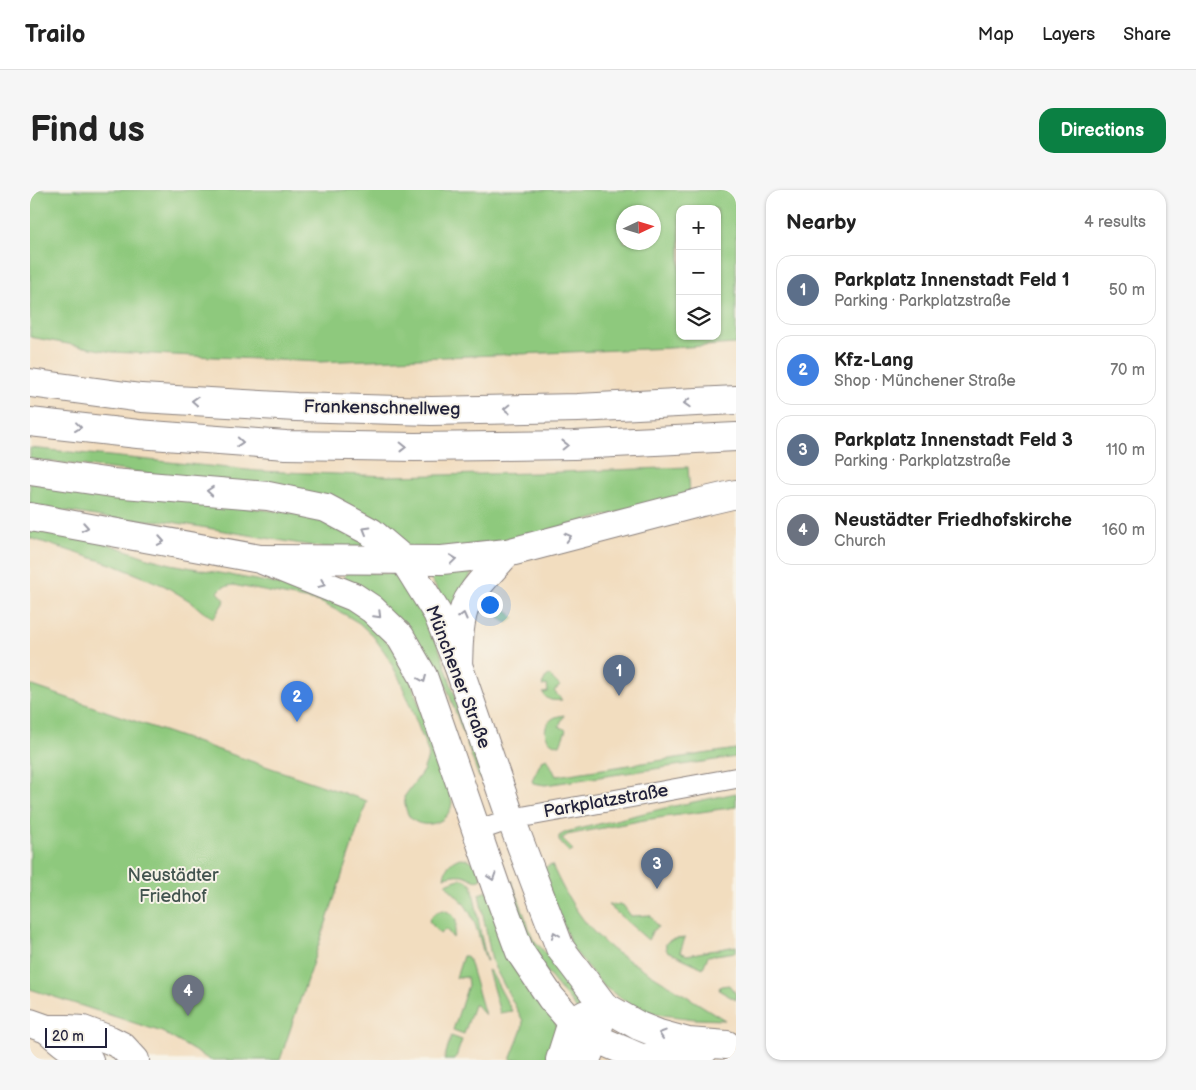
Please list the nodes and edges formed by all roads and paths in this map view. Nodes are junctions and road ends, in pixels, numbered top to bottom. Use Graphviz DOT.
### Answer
graph roads {
  1 [pos="30,383"];
  2 [pos="736,400"];
  3 [pos="30,422"];
  4 [pos="736,437"];
  5 [pos="30,471"];
  6 [pos="736,494"];
  7 [pos="30,517"];
  8 [pos="506,553"];
  9 [pos="260,559"];
  10 [pos="404,560"];
  11 [pos="458,665"];
  12 [pos="736,778"];
  13 [pos="511,819"];
  14 [pos="476,830"];
  15 [pos="604,1006"];
  16 [pos="572,1022"];
  17 [pos="39,1026"];
  18 [pos="732,1044"];
  19 [pos="591,1049"];
  20 [pos="89,1060"];
  21 [pos="135,1060"];
  22 [pos="560,1060"];
  23 [pos="691,1060"];
  2 -- 1 [label="main road, Frankenschnellweg, one-way"];
  3 -- 4 [label="main road, one-way"];
  10 -- 5 [label="main road, Münchener Straße, one-way"];
  8 -- 6 [label="main road, one-way"];
  7 -- 9 [label="main road, Münchener Straße, one-way"];
  10 -- 8 [label="main road, one-way"];
  11 -- 8 [label="main road, one-way"];
  9 -- 10 [label="main road"];
  9 -- 14 [label="main road, Münchener Straße, one-way"];
  10 -- 11 [label="main road, Münchener Straße"];
  11 -- 13 [label="main road, Münchener Straße"];
  12 -- 13 [label="street, Parkplatzstraße"];
  13 -- 14 [label="street, Parkplatzstraße"];
  15 -- 13 [label="main road, Münchener Straße, one-way"];
  14 -- 16 [label="main road, Münchener Straße, one-way"];
  15 -- 16 [label="main road"];
  18 -- 15 [label="main road, Münchener Straße, one-way"];
  15 -- 19 [label="main road"];
  16 -- 19 [label="main road, Münchener Straße"];
  16 -- 22 [label="main road"];
  17 -- 20 [label="main road"];
  17 -- 21 [label="main road"];
  18 -- 19 [label="main road, Münchener Straße"];
  18 -- 23 [label="main road"];
}
